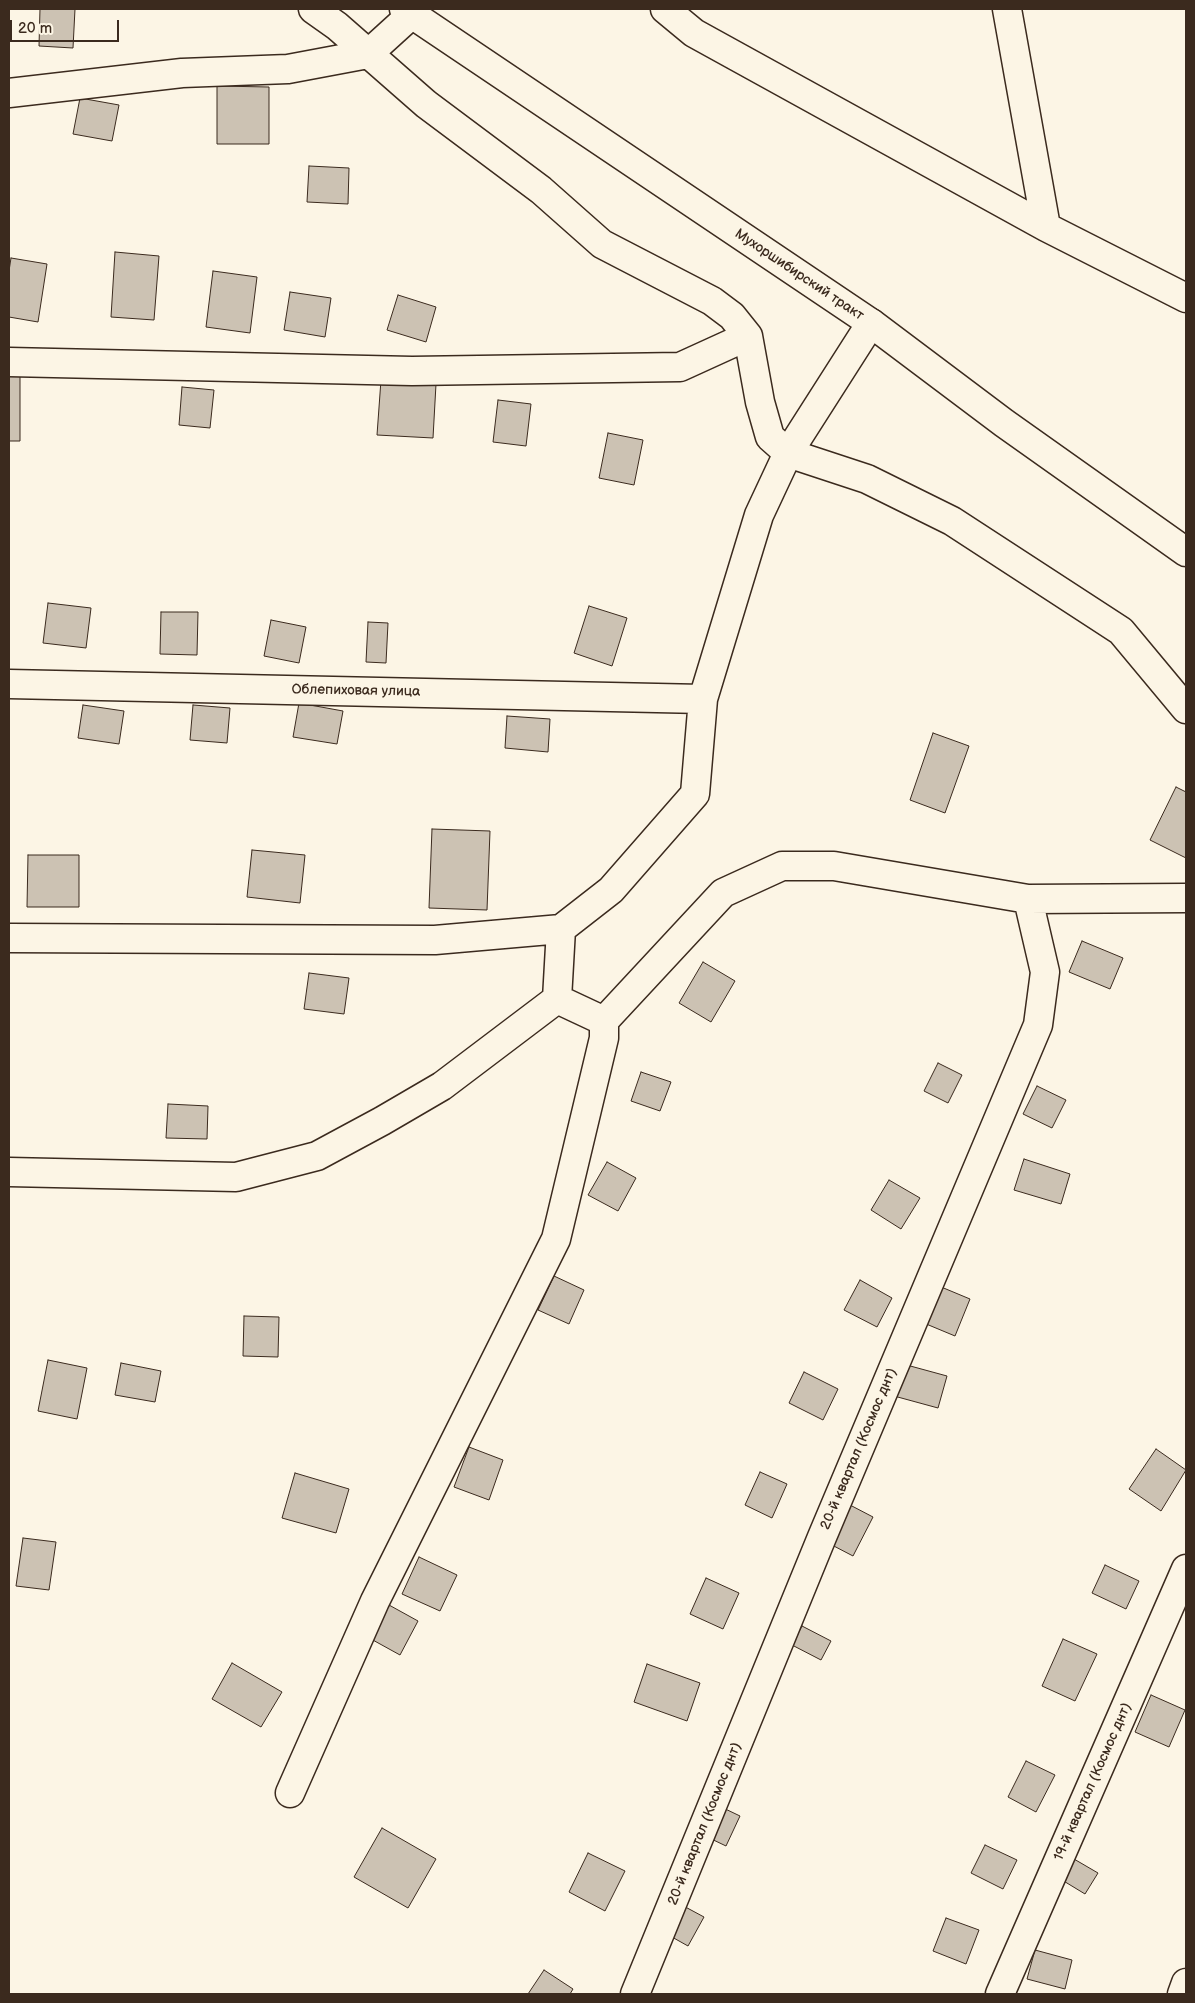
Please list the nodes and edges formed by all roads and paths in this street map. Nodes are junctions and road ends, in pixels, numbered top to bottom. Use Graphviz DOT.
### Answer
graph roads {
  1 [pos="313,9"];
  2 [pos="665,9"];
  3 [pos="678,9"];
  4 [pos="1007,9"];
  5 [pos="408,11"];
  6 [pos="694,33"];
  7 [pos="368,54"];
  8 [pos="9,93"];
  9 [pos="1046,227"];
  10 [pos="1186,298"];
  11 [pos="871,323"];
  12 [pos="748,336"];
  13 [pos="9,362"];
  14 [pos="788,453"];
  15 [pos="1186,552"];
  16 [pos="9,684"];
  17 [pos="703,699"];
  18 [pos="1186,709"];
  19 [pos="1186,898"];
  20 [pos="1028,899"];
  21 [pos="561,930"];
  22 [pos="9,938"];
  23 [pos="557,999"];
  24 [pos="604,1021"];
  25 [pos="9,1172"];
  26 [pos="1186,1569"];
  27 [pos="290,1793"];
  28 [pos="1186,1983"];
  29 [pos="635,1994"];
  30 [pos="1000,1994"];
  31 [pos="1182,1994"];
  1 -- 7 [label="street"];
  2 -- 6 [label="street"];
  3 -- 6 [label="street"];
  4 -- 9 [label="street"];
  5 -- 7 [label="street"];
  5 -- 11 [label="street, Мухоршибирский тракт"];
  6 -- 9 [label="street"];
  7 -- 8 [label="street"];
  7 -- 12 [label="street"];
  9 -- 10 [label="street"];
  11 -- 14 [label="street"];
  11 -- 15 [label="street, Мухоршибирский тракт"];
  12 -- 13 [label="street"];
  12 -- 14 [label="street"];
  14 -- 17 [label="street"];
  14 -- 18 [label="street"];
  16 -- 17 [label="street, Облепиховая улица"];
  17 -- 21 [label="street"];
  19 -- 20 [label="street"];
  20 -- 24 [label="street"];
  20 -- 29 [label="street, 20-й квартал (Космос днт)"];
  21 -- 22 [label="street"];
  21 -- 23 [label="street"];
  23 -- 24 [label="street"];
  23 -- 25 [label="street"];
  24 -- 27 [label="street"];
  26 -- 30 [label="street, 19-й квартал (Космос днт)"];
  28 -- 31 [label="street"];
}
